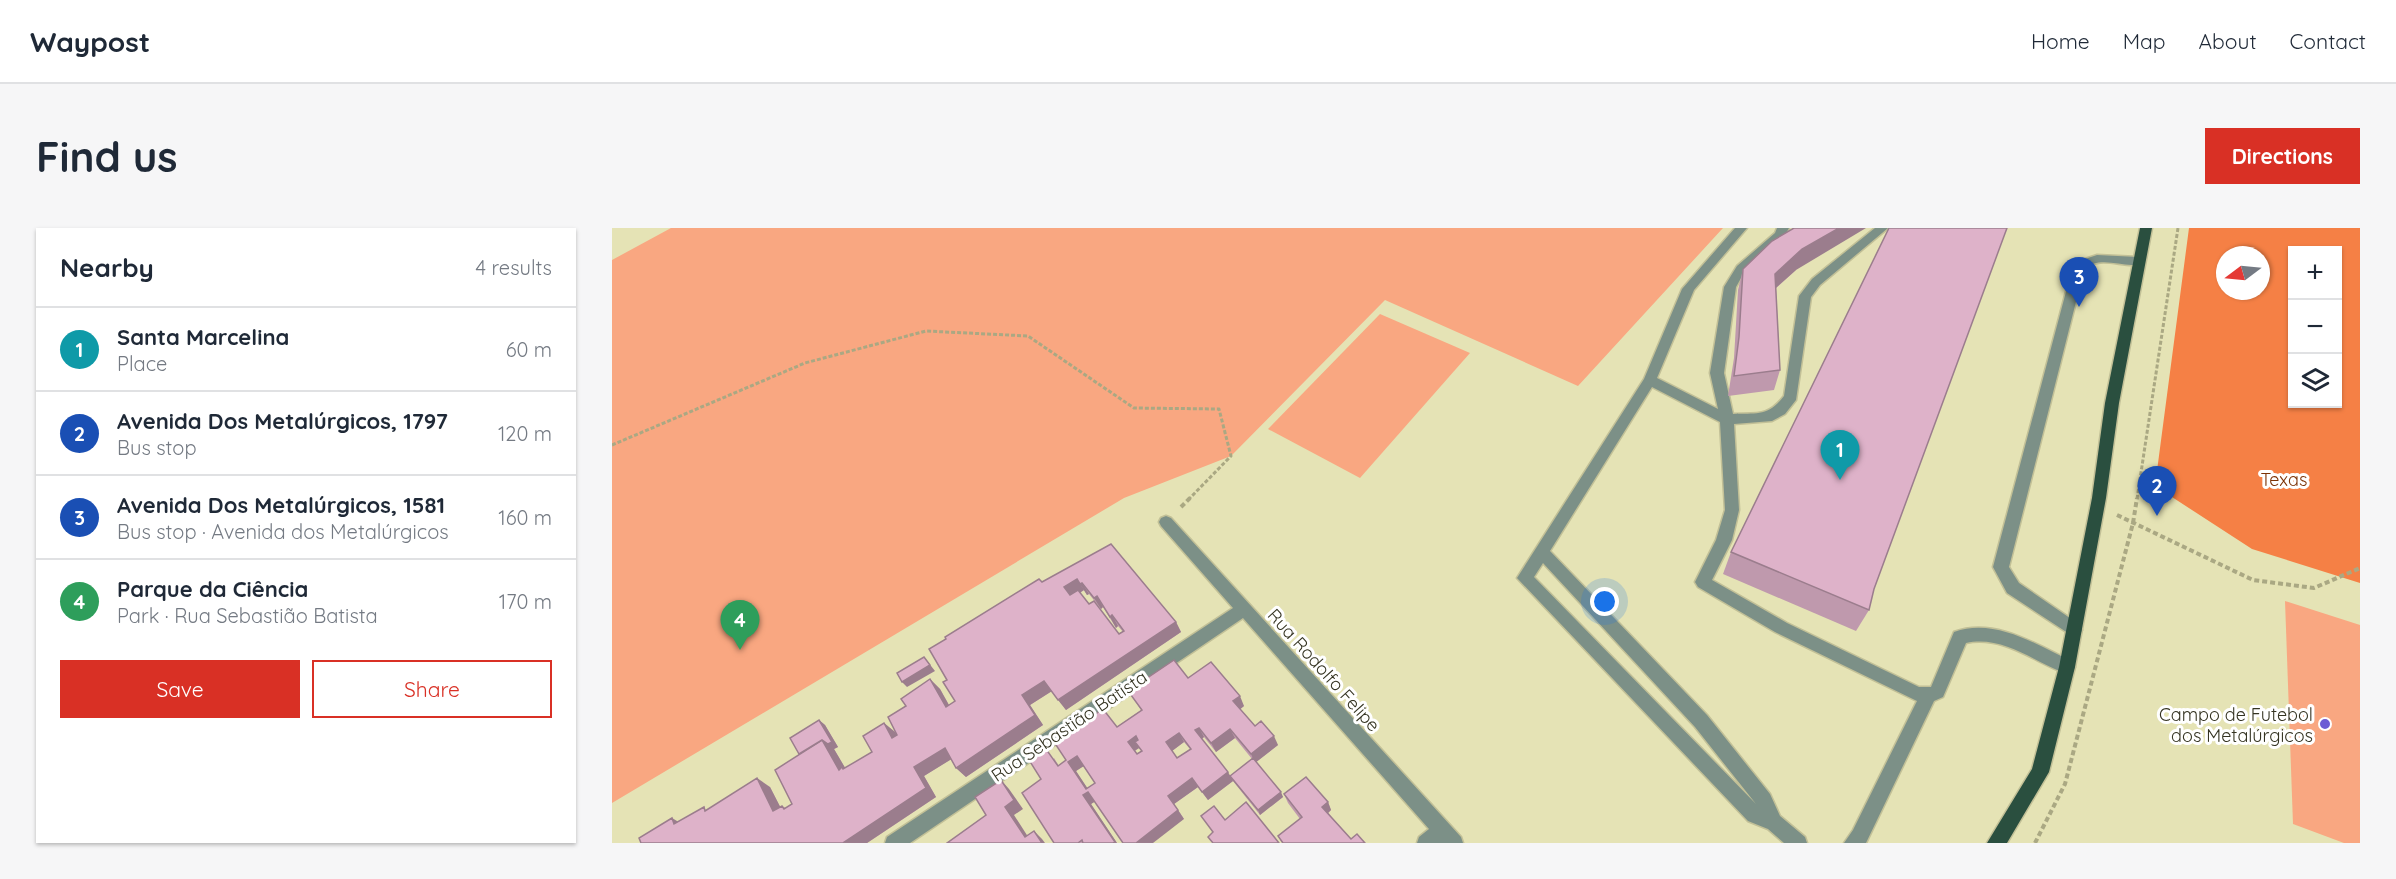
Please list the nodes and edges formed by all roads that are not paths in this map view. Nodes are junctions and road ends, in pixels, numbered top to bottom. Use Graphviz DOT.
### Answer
graph roads {
  1 [pos="1741,228"];
  2 [pos="1784,228"];
  3 [pos="1882,228"];
  4 [pos="2146,229"];
  5 [pos="2139,261"];
  6 [pos="1650,380"];
  7 [pos="1727,419"];
  8 [pos="1166,522"];
  9 [pos="1541,551"];
  10 [pos="1244,609"];
  11 [pos="2074,630"];
  12 [pos="2067,667"];
  13 [pos="1928,696"];
  14 [pos="1759,807"];
  15 [pos="1448,836"];
  16 [pos="894,843"];
  17 [pos="1426,843"];
  18 [pos="1798,843"];
  19 [pos="1853,843"];
  20 [pos="1996,843"];
  1 -- 6 [label="street"];
  2 -- 7 [label="street"];
  3 -- 7 [label="street"];
  4 -- 5 [label="main road"];
  5 -- 11 [label="main road"];
  5 -- 11 [label="street"];
  6 -- 7 [label="street"];
  6 -- 9 [label="street"];
  7 -- 13 [label="street"];
  8 -- 10 [label="street, Rua Rodolfo Felipe"];
  9 -- 14 [label="street"];
  9 -- 14 [label="street"];
  10 -- 15 [label="street, Rua Rodolfo Felipe"];
  10 -- 16 [label="street, Rua Sebastião Batista"];
  11 -- 12 [label="main road"];
  12 -- 13 [label="street"];
  12 -- 20 [label="main road"];
  13 -- 19 [label="street"];
  14 -- 18 [label="street"];
  15 -- 17 [label="street"];
}
